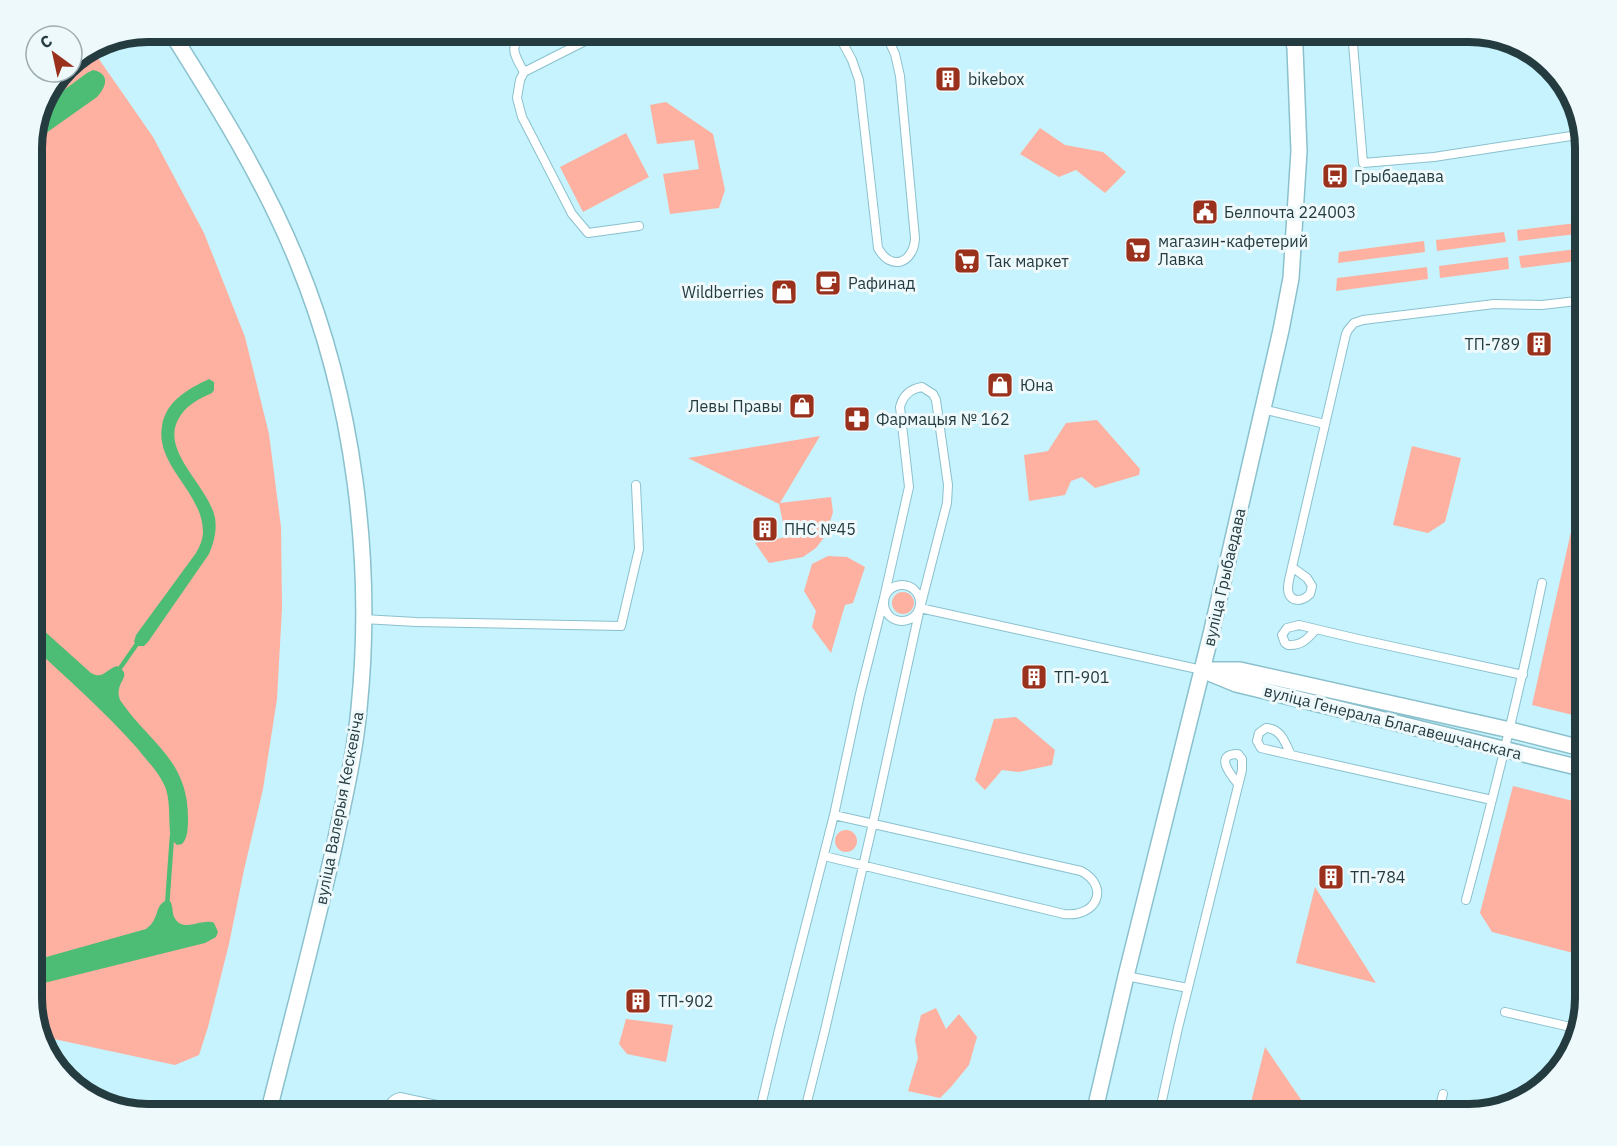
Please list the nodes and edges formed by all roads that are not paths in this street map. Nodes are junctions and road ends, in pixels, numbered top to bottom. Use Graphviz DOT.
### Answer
graph roads {
  1 [pos="177,42"];
  2 [pos="516,42"];
  3 [pos="583,42"];
  4 [pos="842,42"];
  5 [pos="889,42"];
  6 [pos="1294,42"];
  7 [pos="1353,42"];
  8 [pos="524,72"];
  9 [pos="1574,134"];
  10 [pos="639,226"];
  11 [pos="1575,301"];
  12 [pos="1262,409"];
  13 [pos="1325,424"];
  14 [pos="636,485"];
  15 [pos="1292,567"];
  16 [pos="1542,583"];
  17 [pos="885,598"];
  18 [pos="920,608"];
  19 [pos="363,619"];
  20 [pos="1316,629"];
  21 [pos="1202,670"];
  22 [pos="1523,675"];
  23 [pos="1510,730"];
  24 [pos="1575,746"];
  25 [pos="1505,750"];
  26 [pos="1291,755"];
  27 [pos="1575,766"];
  28 [pos="1238,784"];
  29 [pos="1492,800"];
  30 [pos="834,815"];
  31 [pos="873,823"];
  32 [pos="824,856"];
  33 [pos="863,865"];
  34 [pos="1466,900"];
  35 [pos="1126,976"];
  36 [pos="1188,988"];
  37 [pos="1505,1012"];
  38 [pos="1571,1027"];
  39 [pos="1443,1094"];
  40 [pos="426,1103"];
  41 [pos="271,1104"];
  42 [pos="391,1104"];
  43 [pos="431,1104"];
  44 [pos="761,1104"];
  45 [pos="806,1104"];
  46 [pos="1096,1104"];
  47 [pos="1161,1104"];
  48 [pos="1440,1104"];
  1 -- 19 [label="street, вуліца Валерыя Кескевіча"];
  2 -- 8 [label="lane"];
  3 -- 8 [label="lane"];
  4 -- 5 [label="lane"];
  6 -- 12 [label="street, вуліца Грыбаедава"];
  7 -- 9 [label="lane"];
  8 -- 10 [label="lane"];
  11 -- 13 [label="lane"];
  12 -- 13 [label="lane"];
  12 -- 21 [label="street, вуліца Грыбаедава"];
  13 -- 15 [label="lane"];
  14 -- 19 [label="lane"];
  16 -- 22 [label="lane"];
  17 -- 18 [label="lane"];
  17 -- 18 [label="lane"];
  17 -- 18 [label="lane"];
  17 -- 30 [label="lane"];
  18 -- 21 [label="lane"];
  18 -- 31 [label="lane"];
  19 -- 41 [label="street, вуліца Валерыя Кескевіча"];
  20 -- 22 [label="lane"];
  21 -- 23 [label="street"];
  21 -- 25 [label="street, вуліца Генерала Благавешчанскага"];
  21 -- 35 [label="street, вуліца Грыбаедава"];
  22 -- 23 [label="lane"];
  23 -- 24 [label="street"];
  23 -- 25 [label="lane"];
  25 -- 27 [label="street, вуліца Генерала Благавешчанскага"];
  25 -- 29 [label="lane"];
  26 -- 26 [label="lane"];
  26 -- 29 [label="lane"];
  28 -- 36 [label="lane"];
  29 -- 34 [label="lane"];
  30 -- 31 [label="lane"];
  30 -- 32 [label="lane"];
  31 -- 33 [label="lane"];
  31 -- 33 [label="lane"];
  32 -- 33 [label="lane"];
  32 -- 44 [label="lane"];
  33 -- 45 [label="lane"];
  35 -- 36 [label="lane"];
  35 -- 46 [label="street, вуліца Грыбаедава"];
  36 -- 47 [label="lane"];
  37 -- 38 [label="lane"];
  39 -- 48 [label="lane"];
  40 -- 42 [label="lane"];
  40 -- 43 [label="lane"];
}
